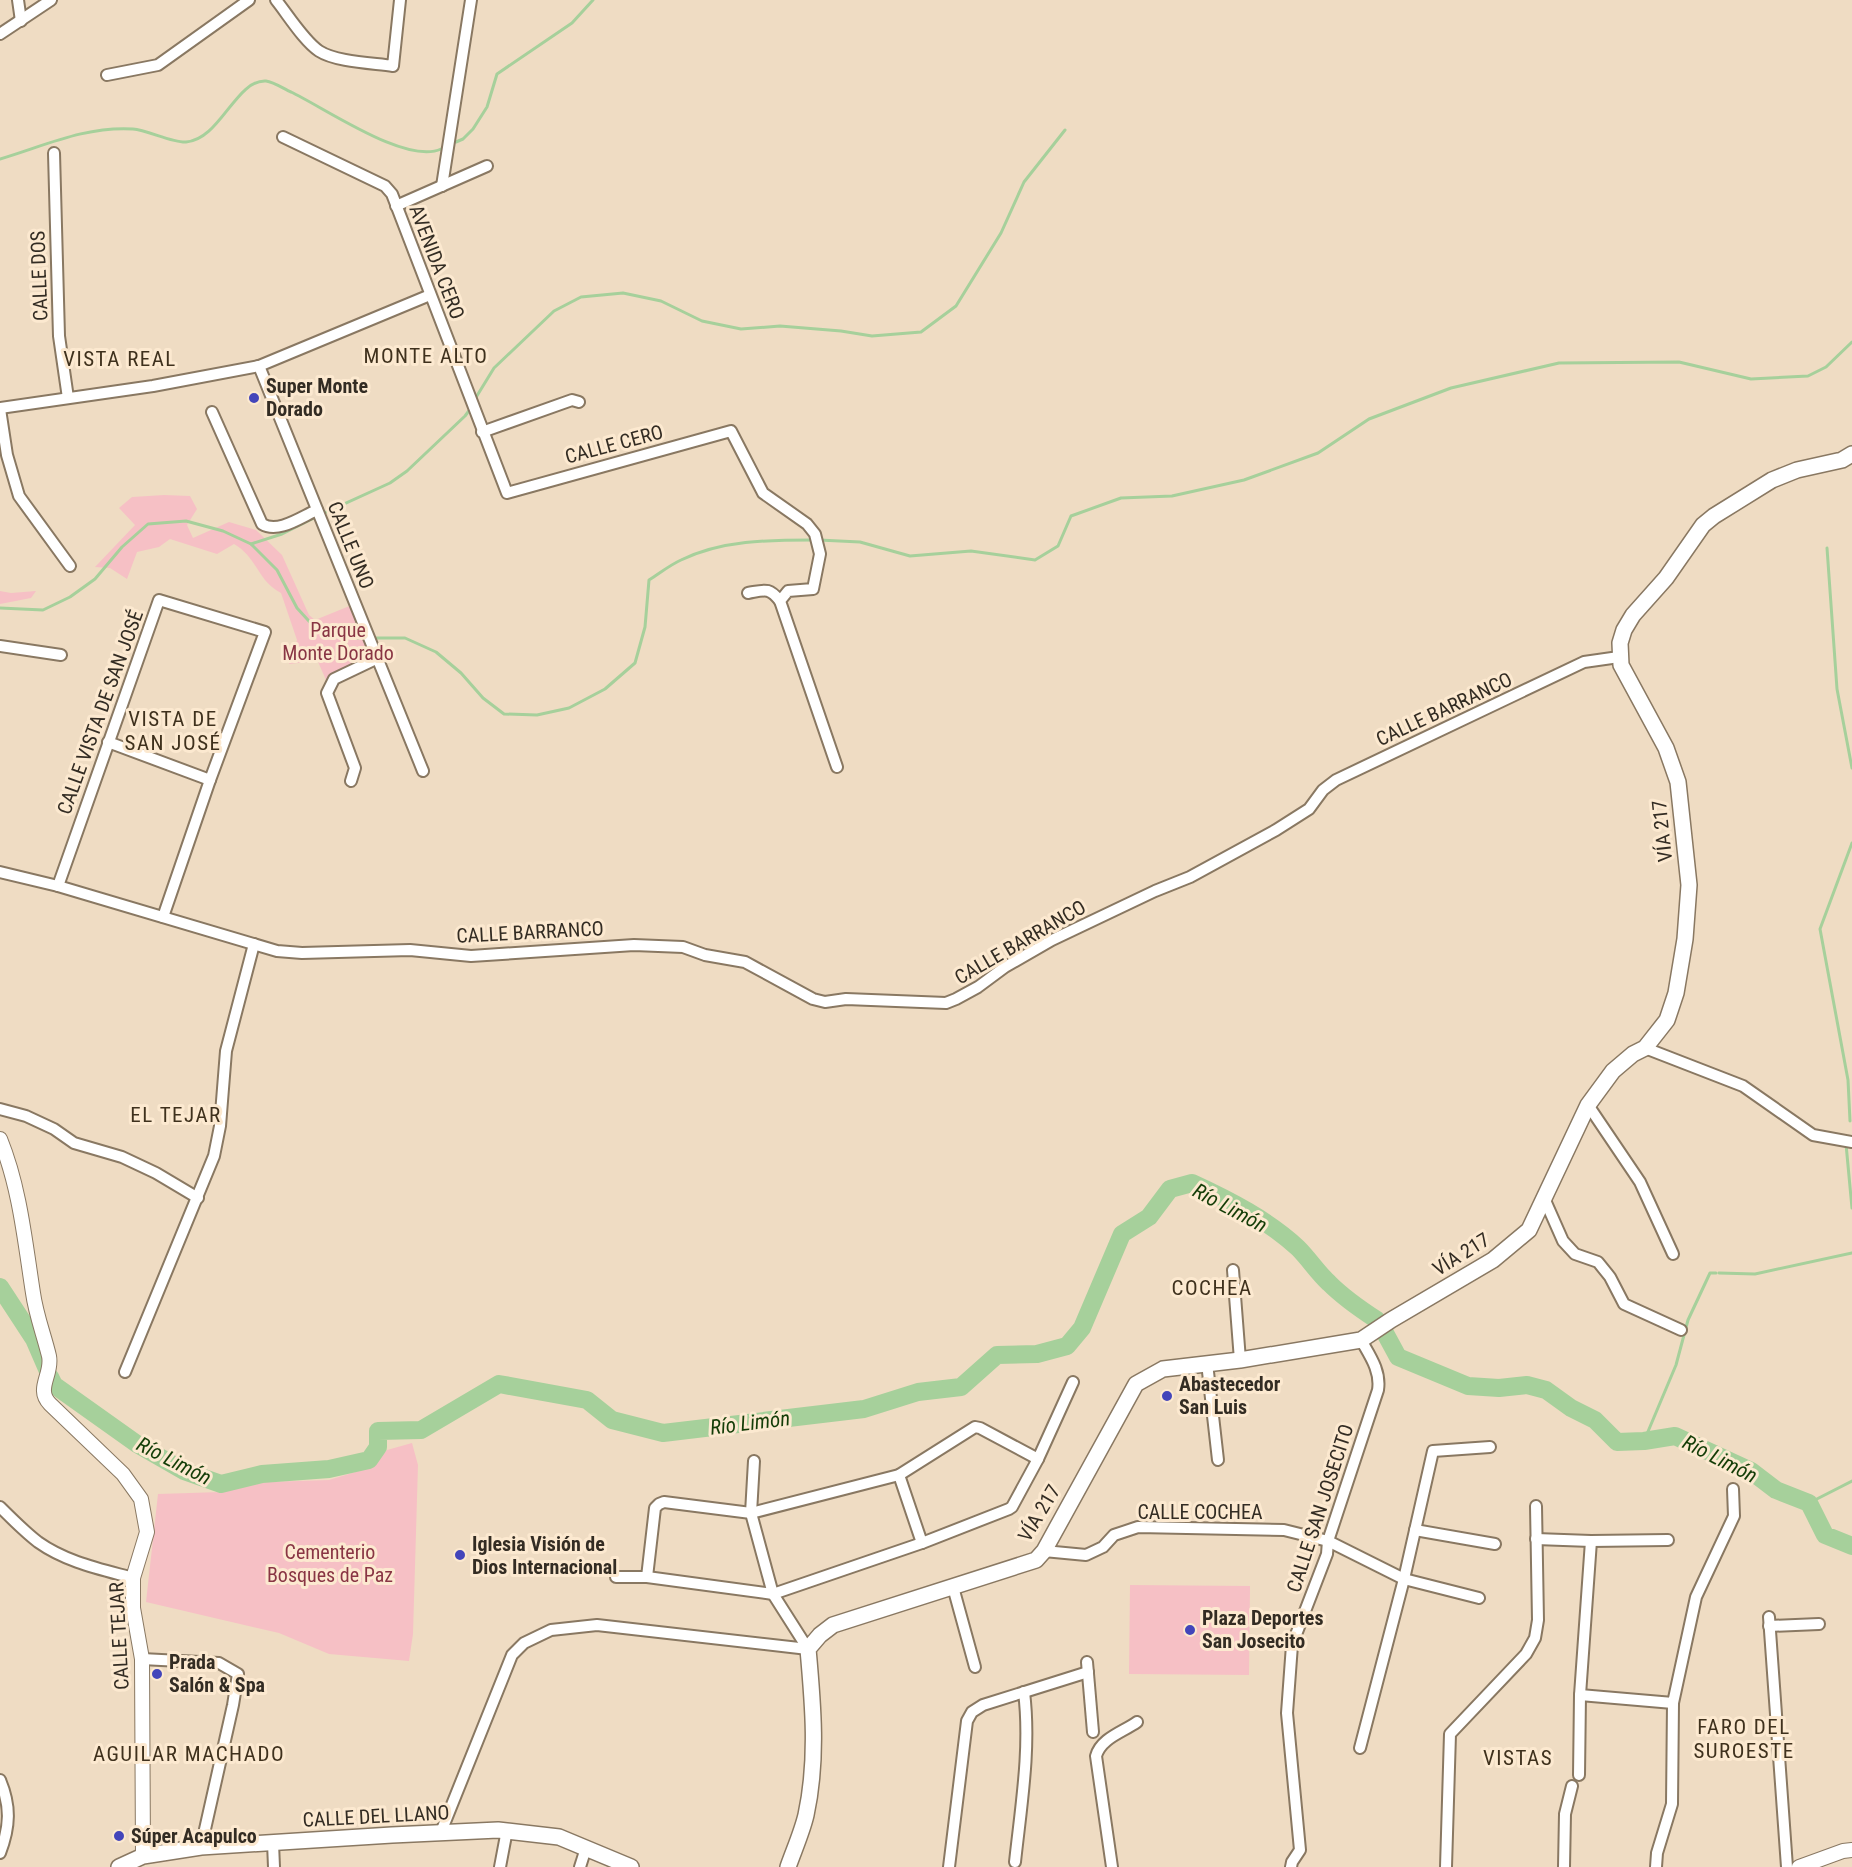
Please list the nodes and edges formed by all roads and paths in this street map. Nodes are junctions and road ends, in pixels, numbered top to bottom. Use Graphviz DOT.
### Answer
graph roads {
  1 [pos="18,0"];
  2 [pos="51,0"];
  3 [pos="249,0"];
  4 [pos="276,0"];
  5 [pos="400,0"];
  6 [pos="471,0"];
  7 [pos="21,21"];
  8 [pos="0,34"];
  9 [pos="107,75"];
  10 [pos="282,137"];
  11 [pos="54,153"];
  12 [pos="488,166"];
  13 [pos="442,186"];
  14 [pos="396,206"];
  15 [pos="430,295"];
  16 [pos="259,366"];
  17 [pos="68,398"];
  18 [pos="579,402"];
  19 [pos="0,409"];
  20 [pos="212,412"];
  21 [pos="482,432"];
  22 [pos="1852,454"];
  23 [pos="507,493"];
  24 [pos="317,510"];
  25 [pos="70,566"];
  26 [pos="748,593"];
  27 [pos="780,601"];
  28 [pos="0,646"];
  29 [pos="61,655"];
  30 [pos="1619,657"];
  31 [pos="378,658"];
  32 [pos="108,742"];
  33 [pos="837,767"];
  34 [pos="423,771"];
  35 [pos="210,780"];
  36 [pos="351,781"];
  37 [pos="0,872"];
  38 [pos="58,886"];
  39 [pos="163,917"];
  40 [pos="254,944"];
  41 [pos="1645,1048"];
  42 [pos="1588,1105"];
  43 [pos="0,1109"];
  44 [pos="0,1139"];
  45 [pos="1852,1142"];
  46 [pos="198,1198"];
  47 [pos="1544,1198"];
  48 [pos="1672,1254"];
  49 [pos="1233,1270"];
  50 [pos="1681,1330"];
  51 [pos="1361,1340"];
  52 [pos="1240,1360"];
  53 [pos="1207,1363"];
  54 [pos="125,1372"];
  55 [pos="1073,1382"];
  56 [pos="1490,1447"];
  57 [pos="1038,1459"];
  58 [pos="1218,1460"];
  59 [pos="754,1461"];
  60 [pos="899,1475"];
  61 [pos="1733,1489"];
  62 [pos="1536,1506"];
  63 [pos="0,1508"];
  64 [pos="752,1513"];
  65 [pos="1415,1530"];
  66 [pos="1536,1539"];
  67 [pos="1668,1540"];
  68 [pos="1328,1541"];
  69 [pos="1591,1541"];
  70 [pos="922,1543"];
  71 [pos="1495,1544"];
  72 [pos="1044,1551"];
  73 [pos="616,1577"];
  74 [pos="646,1577"];
  75 [pos="133,1578"];
  76 [pos="1404,1579"];
  77 [pos="953,1587"];
  78 [pos="773,1594"];
  79 [pos="1479,1598"];
  80 [pos="1819,1624"];
  81 [pos="808,1649"];
  82 [pos="142,1659"];
  83 [pos="975,1667"];
  84 [pos="1023,1692"];
  85 [pos="1580,1695"];
  86 [pos="1674,1704"];
  87 [pos="1137,1722"];
  88 [pos="1093,1732"];
  89 [pos="1360,1748"];
  90 [pos="1579,1775"];
  91 [pos="0,1780"];
  92 [pos="1572,1786"];
  93 [pos="507,1830"];
  94 [pos="441,1832"];
  95 [pos="273,1843"];
  96 [pos="201,1847"];
  97 [pos="586,1848"];
  98 [pos="1852,1850"];
  99 [pos="0,1852"];
  100 [pos="143,1856"];
  101 [pos="1015,1862"];
  102 [pos="120,1867"];
  103 [pos="274,1867"];
  104 [pos="501,1867"];
  105 [pos="580,1867"];
  106 [pos="631,1867"];
  107 [pos="788,1867"];
  108 [pos="949,1867"];
  109 [pos="1112,1867"];
  110 [pos="1291,1867"];
  111 [pos="1446,1867"];
  112 [pos="1564,1867"];
  113 [pos="1656,1867"];
  114 [pos="1786,1867"];
  115 [pos="1798,1867"];
  1 -- 7 [label="street"];
  2 -- 7 [label="street"];
  3 -- 9 [label="street"];
  4 -- 5 [label="street"];
  6 -- 13 [label="street"];
  7 -- 8 [label="street"];
  10 -- 14 [label="street, AVENIDA CERO"];
  11 -- 17 [label="street, CALLE DOS"];
  12 -- 13 [label="street"];
  13 -- 14 [label="street"];
  14 -- 15 [label="street, AVENIDA CERO"];
  15 -- 16 [label="street"];
  15 -- 21 [label="street, AVENIDA CERO"];
  16 -- 17 [label="street"];
  16 -- 24 [label="street, CALLE UNO"];
  17 -- 19 [label="street"];
  18 -- 21 [label="street"];
  19 -- 25 [label="street"];
  20 -- 24 [label="street"];
  21 -- 23 [label="street, AVENIDA CERO"];
  22 -- 30 [label="main road"];
  23 -- 27 [label="street, CALLE CERO"];
  24 -- 31 [label="street, CALLE UNO"];
  26 -- 27 [label="street"];
  27 -- 33 [label="street"];
  28 -- 29 [label="street"];
  30 -- 40 [label="street, CALLE BARRANCO"];
  30 -- 41 [label="main road, VÍA 217"];
  31 -- 34 [label="street, CALLE UNO"];
  31 -- 36 [label="street"];
  32 -- 35 [label="street"];
  32 -- 35 [label="street, CALLE VISTA DE SAN JOSÉ"];
  32 -- 38 [label="street, CALLE VISTA DE SAN JOSÉ"];
  35 -- 39 [label="street, CALLE VISTA DE SAN JOSÉ"];
  37 -- 38 [label="street, CALLE BARRANCO"];
  38 -- 39 [label="street, CALLE BARRANCO"];
  39 -- 40 [label="street, CALLE BARRANCO"];
  40 -- 46 [label="street"];
  41 -- 42 [label="main road, VÍA 217"];
  41 -- 45 [label="street"];
  42 -- 47 [label="main road, VÍA 217"];
  42 -- 48 [label="street"];
  43 -- 46 [label="street"];
  44 -- 75 [label="street, CALLE TEJAR"];
  46 -- 54 [label="street"];
  47 -- 50 [label="street"];
  47 -- 51 [label="main road, VÍA 217"];
  49 -- 52 [label="street"];
  51 -- 52 [label="main road, VÍA 217"];
  51 -- 68 [label="street, CALLE SAN JOSECITO"];
  52 -- 53 [label="main road, VÍA 217"];
  53 -- 58 [label="street"];
  53 -- 72 [label="main road, VÍA 217"];
  55 -- 57 [label="street"];
  56 -- 65 [label="street"];
  57 -- 60 [label="street"];
  57 -- 70 [label="street"];
  59 -- 64 [label="street"];
  60 -- 64 [label="street"];
  60 -- 70 [label="street"];
  61 -- 86 [label="street"];
  62 -- 66 [label="street"];
  63 -- 75 [label="street"];
  64 -- 74 [label="street"];
  64 -- 78 [label="street"];
  65 -- 71 [label="street"];
  65 -- 76 [label="street"];
  66 -- 69 [label="street"];
  66 -- 111 [label="street"];
  67 -- 69 [label="street"];
  68 -- 72 [label="street, CALLE COCHEA"];
  68 -- 76 [label="street, CALLE COCHEA"];
  68 -- 110 [label="street, CALLE SAN JOSECITO"];
  69 -- 85 [label="street"];
  70 -- 78 [label="street"];
  72 -- 77 [label="main road, VÍA 217"];
  73 -- 74 [label="street"];
  74 -- 78 [label="street"];
  75 -- 82 [label="street, CALLE TEJAR"];
  76 -- 79 [label="street, CALLE COCHEA"];
  76 -- 89 [label="street"];
  77 -- 81 [label="main road, VÍA 217"];
  77 -- 83 [label="street"];
  78 -- 81 [label="street"];
  80 -- 114 [label="street"];
  81 -- 94 [label="street"];
  81 -- 107 [label="main road"];
  82 -- 96 [label="street"];
  82 -- 100 [label="street, CALLE TEJAR"];
  84 -- 88 [label="street"];
  84 -- 101 [label="street"];
  84 -- 108 [label="street"];
  85 -- 86 [label="street"];
  85 -- 90 [label="street"];
  86 -- 113 [label="street"];
  87 -- 109 [label="street"];
  91 -- 99 [label="street"];
  92 -- 112 [label="street"];
  93 -- 94 [label="main road, CALLE DEL LLANO"];
  93 -- 97 [label="main road, CALLE DEL LLANO"];
  93 -- 104 [label="street"];
  94 -- 95 [label="main road, CALLE DEL LLANO"];
  95 -- 96 [label="main road, CALLE DEL LLANO"];
  95 -- 103 [label="street"];
  96 -- 100 [label="main road, CALLE DEL LLANO"];
  97 -- 105 [label="street"];
  97 -- 106 [label="main road, CALLE DEL LLANO"];
  98 -- 115 [label="street"];
  100 -- 102 [label="main road, CALLE DEL LLANO"];
}
